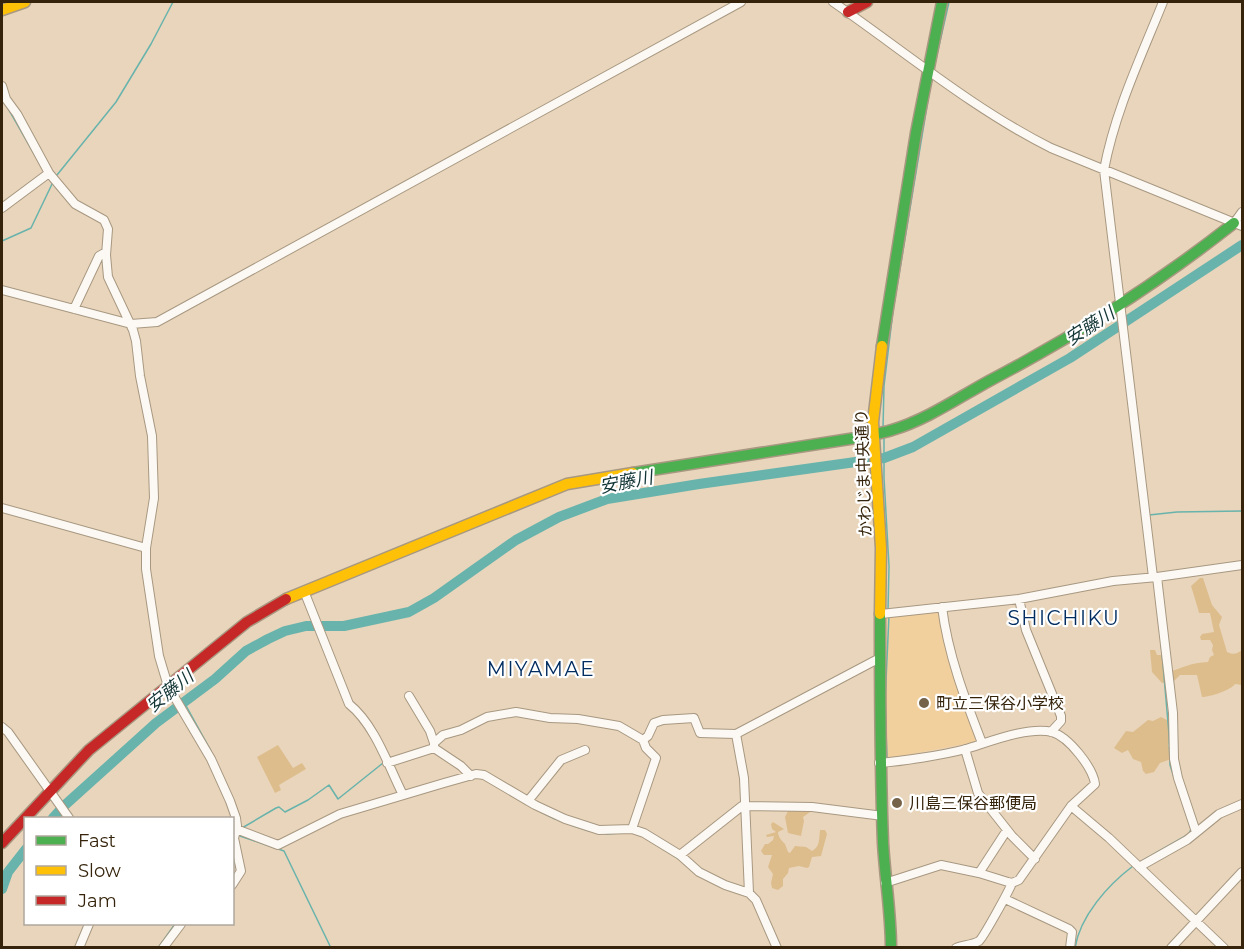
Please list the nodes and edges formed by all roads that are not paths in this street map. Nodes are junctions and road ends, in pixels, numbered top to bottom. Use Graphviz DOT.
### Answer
graph roads {
  1 [pos="22,2"];
  2 [pos="741,2"];
  3 [pos="833,2"];
  4 [pos="867,2"];
  5 [pos="942,2"];
  6 [pos="1163,2"];
  7 [pos="2,10"];
  8 [pos="848,12"];
  9 [pos="927,70"];
  10 [pos="2,86"];
  11 [pos="1104,170"];
  12 [pos="49,172"];
  13 [pos="2,208"];
  14 [pos="1242,212"];
  15 [pos="1238,224"];
  16 [pos="106,252"];
  17 [pos="2,290"];
  18 [pos="1120,304"];
  19 [pos="74,309"];
  20 [pos="131,324"];
  21 [pos="873,435"];
  22 [pos="2,508"];
  23 [pos="146,548"];
  24 [pos="1242,565"];
  25 [pos="1155,577"];
  26 [pos="304,591"];
  27 [pos="1019,599"];
  28 [pos="942,607"];
  29 [pos="881,614"];
  30 [pos="880,660"];
  31 [pos="170,690"];
  32 [pos="409,696"];
  33 [pos="2,727"];
  34 [pos="1051,732"];
  35 [pos="736,734"];
  36 [pos="644,740"];
  37 [pos="982,743"];
  38 [pos="434,746"];
  39 [pos="965,749"];
  40 [pos="585,750"];
  41 [pos="387,762"];
  42 [pos="879,762"];
  43 [pos="471,776"];
  44 [pos="53,795"];
  45 [pos="403,795"];
  46 [pos="528,801"];
  47 [pos="1242,804"];
  48 [pos="745,806"];
  49 [pos="1071,806"];
  50 [pos="883,816"];
  51 [pos="30,817"];
  52 [pos="68,817"];
  53 [pos="24,822"];
  54 [pos="234,829"];
  55 [pos="632,829"];
  56 [pos="1007,830"];
  57 [pos="1196,832"];
  58 [pos="234,838"];
  59 [pos="2,843"];
  60 [pos="680,855"];
  61 [pos="1035,859"];
  62 [pos="1139,867"];
  63 [pos="1242,872"];
  64 [pos="979,873"];
  65 [pos="234,882"];
  66 [pos="885,882"];
  67 [pos="1012,883"];
  68 [pos="749,892"];
  69 [pos="1005,899"];
  70 [pos="1196,921"];
  71 [pos="89,925"];
  72 [pos="179,925"];
  73 [pos="79,948"];
  74 [pos="163,948"];
  75 [pos="777,948"];
  76 [pos="891,948"];
  77 [pos="956,948"];
  78 [pos="1070,948"];
  79 [pos="1171,948"];
  80 [pos="1224,948"];
  1 -- 7 [label="street"];
  2 -- 20 [label="street"];
  3 -- 8 [label="street"];
  4 -- 8 [label="street"];
  5 -- 9 [label="street, かわじま中央通り"];
  6 -- 11 [label="street"];
  8 -- 9 [label="street"];
  9 -- 11 [label="street"];
  9 -- 21 [label="street, かわじま中央通り"];
  10 -- 12 [label="street"];
  11 -- 15 [label="street"];
  11 -- 18 [label="street"];
  12 -- 13 [label="street"];
  12 -- 16 [label="street"];
  14 -- 15 [label="street"];
  15 -- 18 [label="street"];
  16 -- 19 [label="street"];
  16 -- 20 [label="street"];
  17 -- 19 [label="street"];
  18 -- 21 [label="street"];
  18 -- 25 [label="street"];
  19 -- 20 [label="street"];
  20 -- 23 [label="street"];
  21 -- 26 [label="street"];
  21 -- 29 [label="street, かわじま中央通り"];
  22 -- 23 [label="street"];
  23 -- 31 [label="street"];
  24 -- 25 [label="street"];
  25 -- 27 [label="street"];
  25 -- 57 [label="street"];
  26 -- 31 [label="street"];
  26 -- 41 [label="street"];
  27 -- 28 [label="street"];
  27 -- 34 [label="street"];
  28 -- 29 [label="street"];
  28 -- 37 [label="street"];
  29 -- 30 [label="street, かわじま中央通り"];
  30 -- 35 [label="street"];
  30 -- 42 [label="street, かわじま中央通り"];
  31 -- 44 [label="street"];
  31 -- 54 [label="street"];
  32 -- 38 [label="street"];
  33 -- 44 [label="street"];
  34 -- 37 [label="street"];
  34 -- 49 [label="street"];
  35 -- 36 [label="street"];
  35 -- 48 [label="street"];
  36 -- 38 [label="street"];
  36 -- 55 [label="street"];
  37 -- 39 [label="street"];
  38 -- 41 [label="street"];
  38 -- 43 [label="street"];
  39 -- 42 [label="street"];
  39 -- 56 [label="street"];
  40 -- 46 [label="street"];
  41 -- 45 [label="street"];
  42 -- 50 [label="street, かわじま中央通り"];
  43 -- 45 [label="street"];
  43 -- 46 [label="street"];
  44 -- 51 [label="street"];
  44 -- 52 [label="street"];
  45 -- 54 [label="street"];
  46 -- 55 [label="street"];
  47 -- 57 [label="street"];
  48 -- 50 [label="street"];
  48 -- 60 [label="street"];
  48 -- 68 [label="street"];
  49 -- 61 [label="street"];
  49 -- 62 [label="street"];
  50 -- 66 [label="street, かわじま中央通り"];
  53 -- 59 [label="street"];
  55 -- 60 [label="street"];
  56 -- 61 [label="street"];
  56 -- 64 [label="street"];
  57 -- 62 [label="street"];
  58 -- 65 [label="street"];
  60 -- 68 [label="street"];
  61 -- 67 [label="street"];
  62 -- 70 [label="street"];
  63 -- 70 [label="street"];
  64 -- 66 [label="street"];
  64 -- 67 [label="street"];
  66 -- 76 [label="street, かわじま中央通り"];
  67 -- 69 [label="street"];
  68 -- 75 [label="street"];
  69 -- 77 [label="street"];
  69 -- 78 [label="street"];
  70 -- 79 [label="street"];
  70 -- 80 [label="street"];
  71 -- 73 [label="street"];
  72 -- 74 [label="street"];
}
